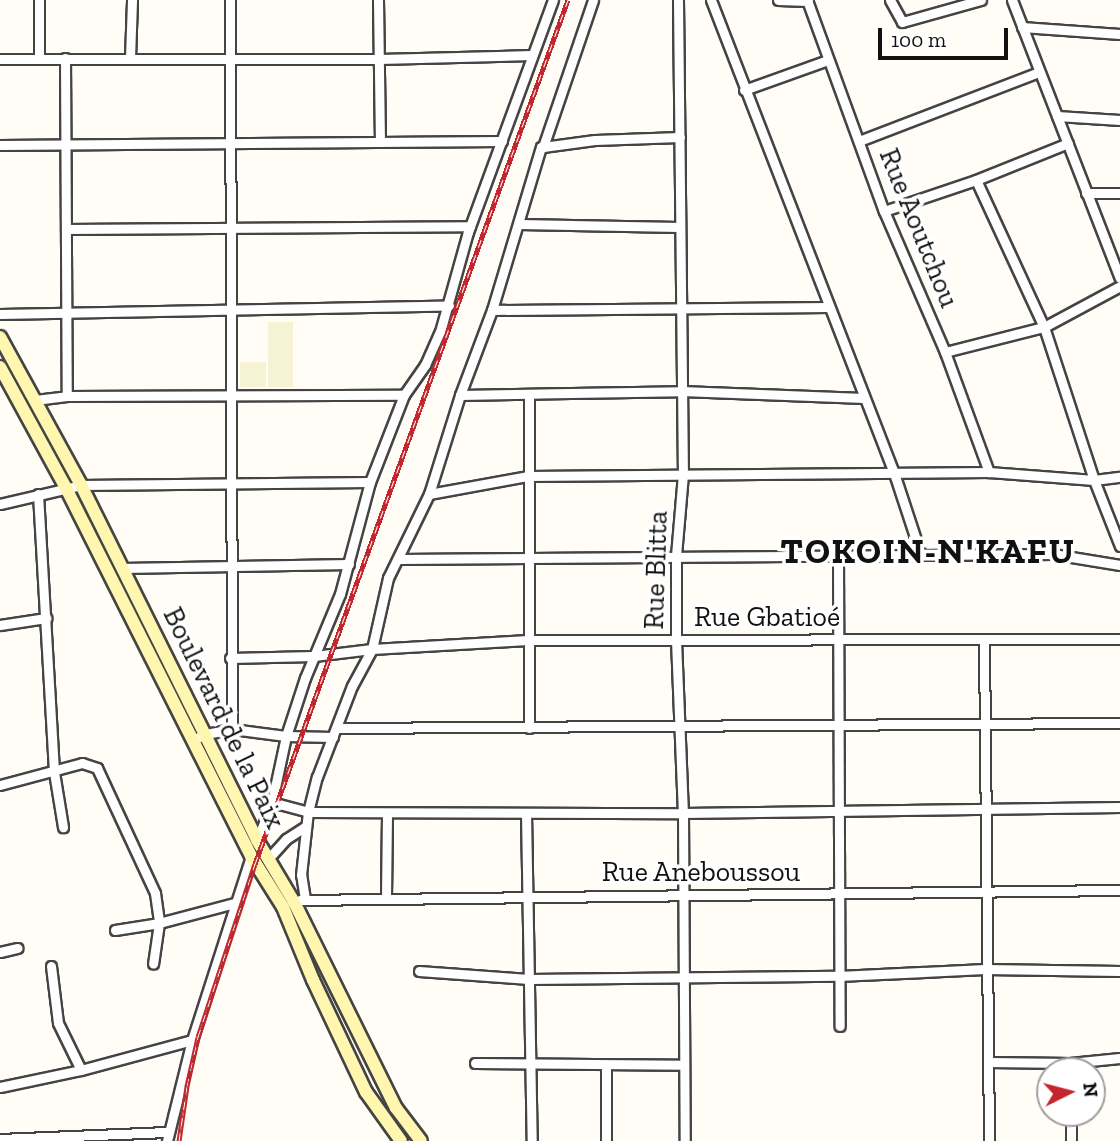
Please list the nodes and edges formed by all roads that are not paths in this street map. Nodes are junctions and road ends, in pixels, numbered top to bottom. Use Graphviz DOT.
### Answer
graph roads {
  1 [pos="38,0"];
  2 [pos="132,0"];
  3 [pos="230,0"];
  4 [pos="379,0"];
  5 [pos="553,0"];
  6 [pos="593,0"];
  7 [pos="678,0"];
  8 [pos="711,0"];
  9 [pos="778,0"];
  10 [pos="890,0"];
  11 [pos="981,0"];
  12 [pos="1012,0"];
  13 [pos="807,1"];
  14 [pos="1022,27"];
  15 [pos="1120,34"];
  16 [pos="531,55"];
  17 [pos="230,57"];
  18 [pos="39,58"];
  19 [pos="65,58"];
  20 [pos="130,58"];
  21 [pos="0,59"];
  22 [pos="380,59"];
  23 [pos="828,60"];
  24 [pos="1039,72"];
  25 [pos="744,90"];
  26 [pos="1057,116"];
  27 [pos="1120,120"];
  28 [pos="680,137"];
  29 [pos="502,141"];
  30 [pos="859,141"];
  31 [pos="380,142"];
  32 [pos="230,143"];
  33 [pos="1068,143"];
  34 [pos="65,144"];
  35 [pos="0,145"];
  36 [pos="543,147"];
  37 [pos="976,180"];
  38 [pos="1087,193"];
  39 [pos="1120,193"];
  40 [pos="884,211"];
  41 [pos="519,224"];
  42 [pos="470,226"];
  43 [pos="679,227"];
  44 [pos="230,228"];
  45 [pos="65,229"];
  46 [pos="1120,276"];
  47 [pos="1120,286"];
  48 [pos="449,305"];
  49 [pos="231,307"];
  50 [pos="830,307"];
  51 [pos="681,309"];
  52 [pos="492,310"];
  53 [pos="66,312"];
  54 [pos="0,314"];
  55 [pos="1044,327"];
  56 [pos="0,337"];
  57 [pos="945,352"];
  58 [pos="0,367"];
  59 [pos="681,391"];
  60 [pos="529,394"];
  61 [pos="404,395"];
  62 [pos="460,395"];
  63 [pos="68,396"];
  64 [pos="231,396"];
  65 [pos="864,398"];
  66 [pos="35,400"];
  67 [pos="989,472"];
  68 [pos="894,473"];
  69 [pos="683,474"];
  70 [pos="528,476"];
  71 [pos="1120,477"];
  72 [pos="1094,480"];
  73 [pos="370,481"];
  74 [pos="231,483"];
  75 [pos="81,485"];
  76 [pos="66,488"];
  77 [pos="38,494"];
  78 [pos="429,494"];
  79 [pos="0,504"];
  80 [pos="1120,545"];
  81 [pos="921,555"];
  82 [pos="676,556"];
  83 [pos="838,557"];
  84 [pos="528,558"];
  85 [pos="398,559"];
  86 [pos="349,564"];
  87 [pos="231,565"];
  88 [pos="1120,565"];
  89 [pos="122,568"];
  90 [pos="46,618"];
  91 [pos="0,625"];
  92 [pos="838,639"];
  93 [pos="1120,639"];
  94 [pos="528,640"];
  95 [pos="676,640"];
  96 [pos="984,640"];
  97 [pos="372,649"];
  98 [pos="314,656"];
  99 [pos="230,658"];
  100 [pos="983,723"];
  101 [pos="1120,723"];
  102 [pos="677,725"];
  103 [pos="837,725"];
  104 [pos="529,728"];
  105 [pos="232,729"];
  106 [pos="335,732"];
  107 [pos="206,734"];
  108 [pos="286,736"];
  109 [pos="192,740"];
  110 [pos="54,772"];
  111 [pos="0,785"];
  112 [pos="271,806"];
  113 [pos="1120,807"];
  114 [pos="985,808"];
  115 [pos="839,811"];
  116 [pos="307,812"];
  117 [pos="387,813"];
  118 [pos="526,813"];
  119 [pos="683,813"];
  120 [pos="306,826"];
  121 [pos="63,827"];
  122 [pos="259,851"];
  123 [pos="1120,890"];
  124 [pos="682,893"];
  125 [pos="985,893"];
  126 [pos="837,894"];
  127 [pos="527,896"];
  128 [pos="386,897"];
  129 [pos="234,903"];
  130 [pos="294,903"];
  131 [pos="159,923"];
  132 [pos="115,930"];
  133 [pos="18,948"];
  134 [pos="0,952"];
  135 [pos="153,964"];
  136 [pos="51,966"];
  137 [pos="985,969"];
  138 [pos="419,971"];
  139 [pos="1120,971"];
  140 [pos="838,976"];
  141 [pos="683,978"];
  142 [pos="529,979"];
  143 [pos="349,1013"];
  144 [pos="332,1022"];
  145 [pos="840,1026"];
  146 [pos="192,1041"];
  147 [pos="988,1062"];
  148 [pos="475,1063"];
  149 [pos="531,1064"];
  150 [pos="606,1065"];
  151 [pos="684,1065"];
  152 [pos="1036,1065"];
  153 [pos="81,1070"];
  154 [pos="0,1087"];
  155 [pos="168,1137"];
  156 [pos="0,1139"];
  157 [pos="401,1141"];
  158 [pos="421,1141"];
  159 [pos="532,1141"];
  160 [pos="606,1141"];
  161 [pos="685,1141"];
  162 [pos="989,1141"];
  1 -- 18 [label="street"];
  2 -- 20 [label="street"];
  3 -- 17 [label="street"];
  4 -- 22 [label="street"];
  5 -- 16 [label="street"];
  6 -- 36 [label="street"];
  7 -- 28 [label="street, Rue Blitta"];
  8 -- 25 [label="street"];
  9 -- 13 [label="street"];
  10 -- 11 [label="street"];
  12 -- 14 [label="street"];
  13 -- 23 [label="street, Rue Aoutchou"];
  14 -- 15 [label="street"];
  14 -- 24 [label="street"];
  16 -- 22 [label="street"];
  16 -- 29 [label="street"];
  17 -- 20 [label="street"];
  17 -- 22 [label="street"];
  17 -- 32 [label="street"];
  18 -- 19 [label="street"];
  18 -- 21 [label="street"];
  19 -- 20 [label="street"];
  19 -- 34 [label="street"];
  22 -- 31 [label="street"];
  23 -- 25 [label="street"];
  23 -- 30 [label="street, Rue Aoutchou"];
  24 -- 26 [label="street"];
  24 -- 30 [label="street"];
  25 -- 50 [label="street"];
  26 -- 27 [label="street"];
  26 -- 33 [label="street"];
  28 -- 36 [label="street"];
  28 -- 43 [label="street, Rue Blitta"];
  29 -- 31 [label="street"];
  29 -- 42 [label="street"];
  30 -- 40 [label="street, Rue Aoutchou"];
  31 -- 32 [label="street"];
  32 -- 34 [label="street"];
  32 -- 44 [label="street"];
  33 -- 37 [label="street"];
  33 -- 38 [label="street"];
  34 -- 35 [label="street"];
  34 -- 45 [label="street"];
  36 -- 41 [label="street"];
  37 -- 40 [label="street"];
  37 -- 55 [label="street"];
  38 -- 39 [label="street"];
  38 -- 46 [label="street"];
  40 -- 57 [label="street, Rue Aoutchou"];
  41 -- 43 [label="street"];
  41 -- 52 [label="street"];
  42 -- 44 [label="street"];
  42 -- 48 [label="street"];
  43 -- 51 [label="street, Rue Blitta"];
  44 -- 45 [label="street"];
  44 -- 49 [label="street"];
  45 -- 53 [label="street"];
  47 -- 55 [label="street"];
  48 -- 49 [label="street"];
  48 -- 61 [label="street"];
  49 -- 53 [label="street"];
  49 -- 64 [label="street"];
  50 -- 51 [label="street"];
  50 -- 65 [label="street"];
  51 -- 52 [label="street"];
  51 -- 59 [label="street, Rue Blitta"];
  52 -- 62 [label="street"];
  53 -- 54 [label="street"];
  53 -- 63 [label="street"];
  55 -- 57 [label="street"];
  55 -- 72 [label="street"];
  56 -- 66 [label="main road, Boulevard de la Paix"];
  57 -- 67 [label="street, Rue Aoutchou"];
  58 -- 76 [label="main road, Boulevard de la Paix"];
  59 -- 60 [label="street"];
  59 -- 65 [label="street"];
  59 -- 69 [label="street, Rue Blitta"];
  60 -- 62 [label="street"];
  60 -- 70 [label="street"];
  61 -- 64 [label="street"];
  61 -- 73 [label="street"];
  62 -- 78 [label="street"];
  63 -- 64 [label="street"];
  63 -- 66 [label="street"];
  64 -- 74 [label="street"];
  65 -- 68 [label="street"];
  66 -- 75 [label="main road, Boulevard de la Paix"];
  67 -- 68 [label="street"];
  67 -- 72 [label="street"];
  68 -- 69 [label="street"];
  68 -- 81 [label="street"];
  69 -- 70 [label="street"];
  69 -- 82 [label="street, Rue Blitta"];
  70 -- 78 [label="street"];
  70 -- 84 [label="street"];
  71 -- 72 [label="street"];
  72 -- 80 [label="street"];
  73 -- 74 [label="street"];
  73 -- 86 [label="street"];
  74 -- 75 [label="street"];
  74 -- 87 [label="street"];
  75 -- 76 [label="street"];
  75 -- 89 [label="main road, Boulevard de la Paix"];
  76 -- 77 [label="street"];
  76 -- 109 [label="main road, Boulevard de la Paix"];
  77 -- 79 [label="street"];
  77 -- 90 [label="street"];
  78 -- 85 [label="street"];
  81 -- 83 [label="street"];
  81 -- 88 [label="street"];
  82 -- 83 [label="street"];
  82 -- 84 [label="street"];
  82 -- 95 [label="street, Rue Blitta"];
  83 -- 92 [label="street"];
  84 -- 85 [label="street"];
  84 -- 94 [label="street"];
  85 -- 97 [label="street"];
  86 -- 87 [label="street"];
  86 -- 98 [label="street"];
  87 -- 89 [label="street"];
  87 -- 99 [label="street"];
  89 -- 107 [label="main road, Boulevard de la Paix"];
  90 -- 91 [label="street"];
  90 -- 110 [label="street"];
  92 -- 95 [label="street, Rue Gbatioé"];
  92 -- 96 [label="street, Rue Gbatioé"];
  92 -- 103 [label="street"];
  93 -- 96 [label="street, Rue Gbatioé"];
  94 -- 95 [label="street, Rue Gbatioé"];
  94 -- 97 [label="street, Rue Gbatioé"];
  94 -- 104 [label="street"];
  95 -- 102 [label="street, Rue Blitta"];
  96 -- 100 [label="street"];
  97 -- 98 [label="street, Rue Gbatioé"];
  97 -- 106 [label="street"];
  98 -- 99 [label="street, Rue Gbatioé"];
  98 -- 108 [label="street"];
  99 -- 105 [label="street"];
  100 -- 101 [label="street"];
  100 -- 103 [label="street"];
  100 -- 114 [label="street"];
  102 -- 103 [label="street"];
  102 -- 104 [label="street"];
  102 -- 119 [label="street, Rue Blitta"];
  103 -- 115 [label="street"];
  104 -- 106 [label="street"];
  105 -- 107 [label="street"];
  105 -- 108 [label="street"];
  106 -- 108 [label="street"];
  106 -- 116 [label="street"];
  107 -- 109 [label="street"];
  107 -- 122 [label="main road, Boulevard de la Paix"];
  108 -- 112 [label="street"];
  109 -- 122 [label="main road, Boulevard de la Paix"];
  110 -- 111 [label="street"];
  110 -- 121 [label="street"];
  110 -- 131 [label="street"];
  112 -- 116 [label="street"];
  112 -- 122 [label="street"];
  113 -- 114 [label="street"];
  114 -- 115 [label="street"];
  114 -- 125 [label="street"];
  115 -- 119 [label="street"];
  115 -- 126 [label="street"];
  116 -- 117 [label="street"];
  116 -- 120 [label="street"];
  117 -- 118 [label="street"];
  117 -- 128 [label="street"];
  118 -- 119 [label="street"];
  118 -- 127 [label="street"];
  119 -- 124 [label="street, Rue Blitta"];
  120 -- 122 [label="street"];
  120 -- 130 [label="street"];
  122 -- 129 [label="street"];
  122 -- 130 [label="main road, Boulevard de la Paix"];
  123 -- 125 [label="street, Rue Aneboussou"];
  124 -- 126 [label="street, Rue Aneboussou"];
  124 -- 127 [label="street, Rue Aneboussou"];
  124 -- 141 [label="street, Rue Blitta"];
  125 -- 126 [label="street, Rue Aneboussou"];
  125 -- 137 [label="street"];
  126 -- 140 [label="street"];
  127 -- 128 [label="street, Rue Aneboussou"];
  127 -- 142 [label="street"];
  128 -- 130 [label="street, Rue Aneboussou"];
  129 -- 131 [label="street"];
  129 -- 146 [label="street"];
  130 -- 143 [label="main road, Boulevard de la Paix"];
  130 -- 144 [label="main road, Boulevard de la Paix"];
  131 -- 132 [label="street"];
  131 -- 135 [label="street"];
  133 -- 134 [label="street"];
  136 -- 153 [label="street"];
  137 -- 139 [label="street"];
  137 -- 140 [label="street"];
  137 -- 147 [label="street"];
  138 -- 142 [label="street"];
  140 -- 141 [label="street"];
  140 -- 145 [label="street"];
  141 -- 142 [label="street"];
  141 -- 151 [label="street, Rue Blitta"];
  142 -- 149 [label="street"];
  143 -- 144 [label="main road"];
  143 -- 158 [label="main road, Boulevard de la Paix"];
  144 -- 157 [label="main road, Boulevard de la Paix"];
  146 -- 153 [label="street"];
  146 -- 155 [label="street"];
  147 -- 152 [label="street"];
  147 -- 162 [label="street"];
  148 -- 149 [label="street"];
  149 -- 150 [label="street"];
  149 -- 159 [label="street"];
  150 -- 151 [label="street"];
  150 -- 160 [label="street"];
  151 -- 161 [label="street, Rue Blitta"];
  153 -- 154 [label="street"];
  155 -- 156 [label="street"];
}
